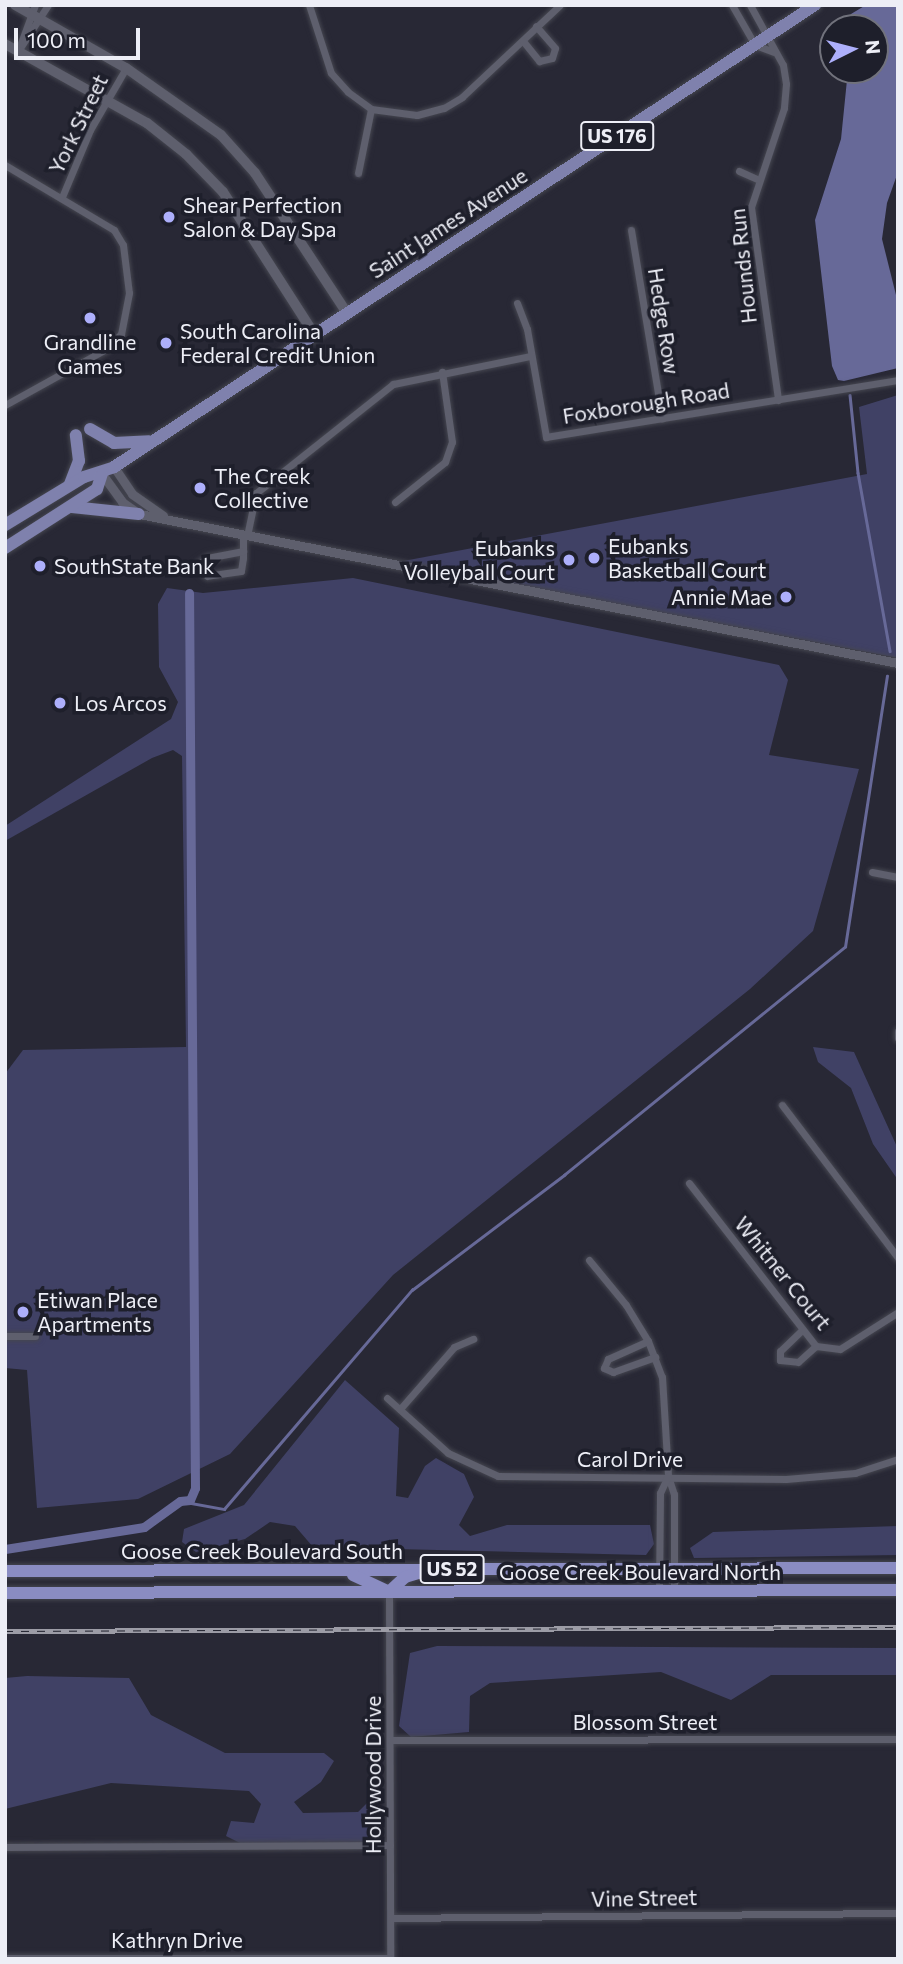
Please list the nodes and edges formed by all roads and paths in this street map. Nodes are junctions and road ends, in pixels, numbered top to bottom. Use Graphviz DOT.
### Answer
graph roads {
  1 [pos="15,5"];
  2 [pos="48,5"];
  3 [pos="309,5"];
  4 [pos="560,5"];
  5 [pos="732,5"];
  6 [pos="750,5"];
  7 [pos="815,5"];
  8 [pos="35,13"];
  9 [pos="536,26"];
  10 [pos="770,35"];
  11 [pos="523,41"];
  12 [pos="5,44"];
  13 [pos="755,45"];
  14 [pos="18,51"];
  15 [pos="774,52"];
  16 [pos="126,68"];
  17 [pos="107,100"];
  18 [pos="371,109"];
  19 [pos="5,164"];
  20 [pos="739,170"];
  21 [pos="358,173"];
  22 [pos="757,179"];
  23 [pos="62,197"];
  24 [pos="631,230"];
  25 [pos="517,303"];
  26 [pos="347,313"];
  27 [pos="314,334"];
  28 [pos="531,356"];
  29 [pos="442,372"];
  30 [pos="898,380"];
  31 [pos="778,400"];
  32 [pos="5,405"];
  33 [pos="662,418"];
  34 [pos="90,429"];
  35 [pos="76,435"];
  36 [pos="153,440"];
  37 [pos="108,470"];
  38 [pos="69,486"];
  39 [pos="396,502"];
  40 [pos="68,508"];
  41 [pos="139,514"];
  42 [pos="170,521"];
  43 [pos="5,525"];
  44 [pos="245,536"];
  45 [pos="5,548"];
  46 [pos="243,551"];
  47 [pos="898,663"];
  48 [pos="872,873"];
  49 [pos="898,877"];
  50 [pos="898,1031"];
  51 [pos="898,1038"];
  52 [pos="782,1105"];
  53 [pos="689,1183"];
  54 [pos="898,1258"];
  55 [pos="589,1260"];
  56 [pos="898,1312"];
  57 [pos="802,1330"];
  58 [pos="5,1336"];
  59 [pos="35,1336"];
  60 [pos="473,1339"];
  61 [pos="648,1341"];
  62 [pos="816,1346"];
  63 [pos="655,1357"];
  64 [pos="387,1398"];
  65 [pos="400,1409"];
  66 [pos="898,1459"];
  67 [pos="668,1476"];
  68 [pos="898,1568"];
  69 [pos="439,1569"];
  70 [pos="661,1569"];
  71 [pos="675,1569"];
  72 [pos="332,1570"];
  73 [pos="5,1571"];
  74 [pos="898,1590"];
  75 [pos="659,1591"];
  76 [pos="674,1591"];
  77 [pos="389,1592"];
  78 [pos="5,1593"];
  79 [pos="898,1738"];
  80 [pos="391,1740"];
  81 [pos="390,1846"];
  82 [pos="5,1847"];
  83 [pos="898,1913"];
  84 [pos="391,1918"];
  85 [pos="5,1958"];
  86 [pos="390,1958"];
  1 -- 8 [label="main road"];
  2 -- 8 [label="street"];
  3 -- 18 [label="street"];
  4 -- 9 [label="street"];
  5 -- 13 [label="street"];
  6 -- 10 [label="street"];
  7 -- 10 [label="main road, Saint James Avenue / US 176"];
  8 -- 14 [label="street"];
  8 -- 16 [label="main road"];
  9 -- 11 [label="street"];
  9 -- 11 [label="street"];
  10 -- 13 [label="main road, Saint James Avenue / US 176"];
  10 -- 15 [label="street, Hounds Run"];
  11 -- 18 [label="street"];
  12 -- 14 [label="main road"];
  13 -- 15 [label="street"];
  13 -- 26 [label="main road, Saint James Avenue / US 176"];
  14 -- 17 [label="main road"];
  15 -- 22 [label="street, Hounds Run"];
  16 -- 17 [label="street, York Street"];
  16 -- 26 [label="main road"];
  17 -- 23 [label="street, York Street"];
  17 -- 27 [label="main road"];
  18 -- 21 [label="street"];
  19 -- 23 [label="street"];
  20 -- 22 [label="street"];
  22 -- 31 [label="street, Hounds Run"];
  23 -- 32 [label="street"];
  24 -- 33 [label="street, Hedge Row"];
  25 -- 28 [label="street"];
  26 -- 27 [label="main road, Saint James Avenue / US 176"];
  27 -- 36 [label="main road, Saint James Avenue / US 176"];
  28 -- 29 [label="street"];
  28 -- 33 [label="street, Foxborough Road"];
  29 -- 39 [label="street"];
  29 -- 44 [label="street"];
  30 -- 31 [label="street, Foxborough Road"];
  31 -- 33 [label="street, Foxborough Road"];
  34 -- 36 [label="main road"];
  35 -- 38 [label="main road"];
  36 -- 37 [label="main road, Saint James Avenue / US 176"];
  37 -- 38 [label="main road, Saint James Avenue"];
  37 -- 40 [label="main road, Saint James Avenue / US 176"];
  37 -- 41 [label="street"];
  37 -- 42 [label="street"];
  38 -- 43 [label="main road, Saint James Avenue"];
  40 -- 41 [label="main road"];
  40 -- 45 [label="main road, Saint James Avenue / US 176"];
  41 -- 42 [label="street"];
  42 -- 44 [label="street"];
  44 -- 46 [label="street"];
  44 -- 47 [label="street"];
  46 -- 46 [label="street"];
  48 -- 49 [label="street"];
  50 -- 51 [label="street"];
  52 -- 54 [label="street"];
  53 -- 57 [label="street, Whitner Court"];
  55 -- 61 [label="street"];
  56 -- 62 [label="street, Whitner Court"];
  57 -- 62 [label="street, Whitner Court"];
  57 -- 62 [label="street"];
  58 -- 59 [label="street"];
  60 -- 65 [label="street"];
  61 -- 63 [label="street"];
  61 -- 63 [label="street"];
  63 -- 67 [label="street"];
  64 -- 65 [label="street, Carol Drive"];
  65 -- 67 [label="street, Carol Drive"];
  66 -- 67 [label="street, Carol Drive"];
  67 -- 70 [label="street"];
  67 -- 71 [label="street"];
  68 -- 71 [label="highway, Goose Creek Boulevard South / US 52"];
  69 -- 70 [label="highway, Goose Creek Boulevard South / US 52"];
  69 -- 72 [label="highway, Goose Creek Boulevard South / US 52"];
  69 -- 77 [label="highway"];
  70 -- 71 [label="highway, Goose Creek Boulevard South / US 52"];
  70 -- 75 [label="street"];
  71 -- 76 [label="street"];
  72 -- 73 [label="highway, Goose Creek Boulevard South / US 52"];
  72 -- 77 [label="highway"];
  74 -- 76 [label="highway, Goose Creek Boulevard North / US 52"];
  75 -- 76 [label="highway, Goose Creek Boulevard North / US 52"];
  75 -- 77 [label="highway, Goose Creek Boulevard North / US 52"];
  77 -- 78 [label="highway, Goose Creek Boulevard North / US 52"];
  77 -- 80 [label="street, Hollywood Drive"];
  79 -- 80 [label="street, Blossom Street"];
  80 -- 81 [label="street, Hollywood Drive"];
  81 -- 82 [label="street"];
  81 -- 84 [label="street, Hollywood Drive"];
  83 -- 84 [label="street, Vine Street"];
  84 -- 86 [label="street, Hollywood Drive"];
  85 -- 86 [label="street, Kathryn Drive"];
}
